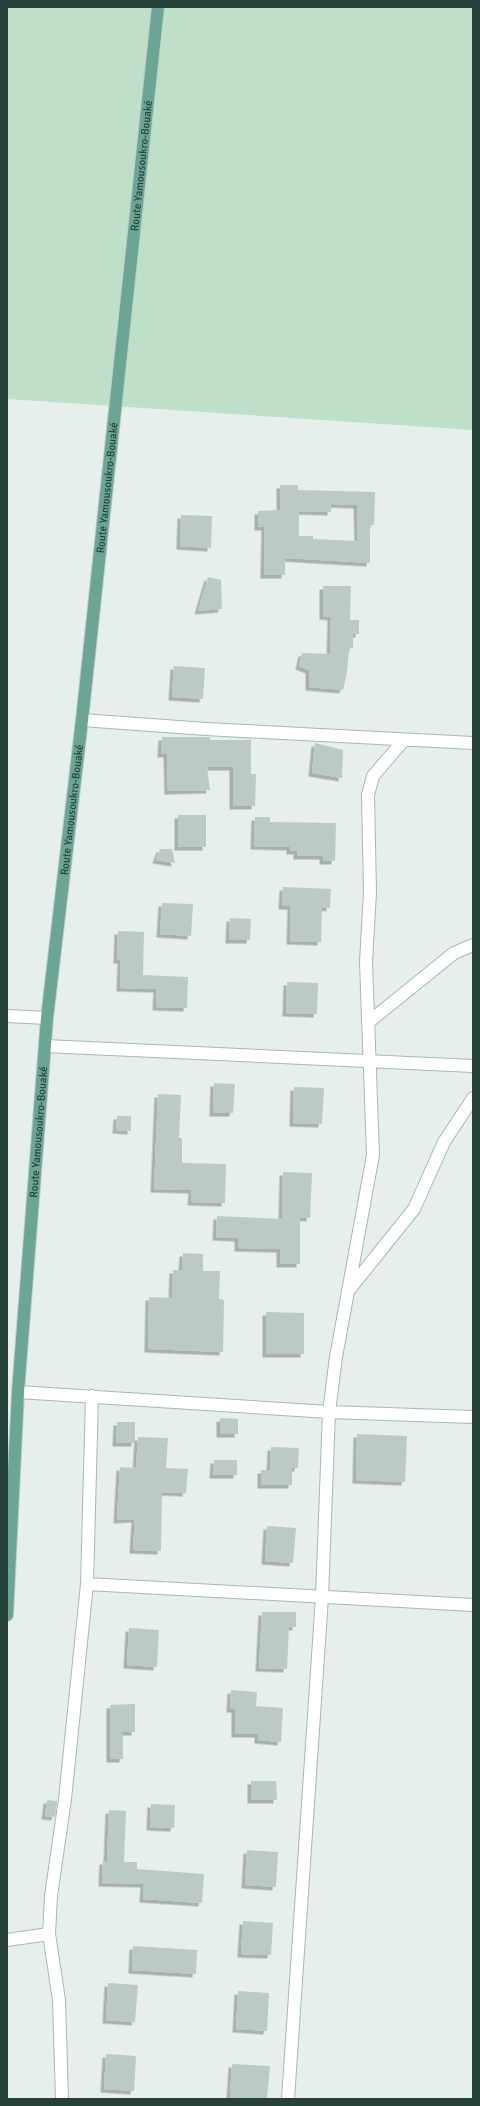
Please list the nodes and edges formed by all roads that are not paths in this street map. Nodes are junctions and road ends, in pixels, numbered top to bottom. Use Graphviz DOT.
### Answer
graph roads {
  1 [pos="158,7"];
  2 [pos="82,720"];
  3 [pos="404,740"];
  4 [pos="473,743"];
  5 [pos="473,945"];
  6 [pos="7,1016"];
  7 [pos="47,1018"];
  8 [pos="370,1021"];
  9 [pos="45,1046"];
  10 [pos="369,1061"];
  11 [pos="473,1066"];
  12 [pos="473,1098"];
  13 [pos="349,1291"];
  14 [pos="18,1392"];
  15 [pos="92,1396"];
  16 [pos="329,1412"];
  17 [pos="473,1417"];
  18 [pos="87,1584"];
  19 [pos="322,1597"];
  20 [pos="473,1605"];
  21 [pos="7,1615"];
  22 [pos="49,1934"];
  23 [pos="7,1940"];
  24 [pos="62,2099"];
  25 [pos="288,2099"];
  1 -- 2 [label="main road, Route Yamousoukro-Bouaké"];
  2 -- 3 [label="street"];
  2 -- 7 [label="main road, Route Yamousoukro-Bouaké"];
  3 -- 4 [label="street"];
  3 -- 8 [label="street"];
  5 -- 8 [label="street"];
  6 -- 7 [label="street"];
  7 -- 9 [label="main road, Route Yamousoukro-Bouaké"];
  8 -- 10 [label="street"];
  9 -- 10 [label="street"];
  9 -- 14 [label="main road, Route Yamousoukro-Bouaké"];
  10 -- 11 [label="street"];
  10 -- 13 [label="street"];
  12 -- 13 [label="street"];
  13 -- 16 [label="street"];
  14 -- 15 [label="street"];
  14 -- 21 [label="main road, Route Yamousoukro-Bouaké"];
  15 -- 16 [label="street"];
  15 -- 18 [label="street"];
  16 -- 17 [label="street"];
  16 -- 19 [label="street"];
  18 -- 19 [label="street"];
  18 -- 22 [label="street"];
  19 -- 20 [label="street"];
  19 -- 25 [label="street"];
  22 -- 23 [label="street"];
  22 -- 24 [label="street"];
}
